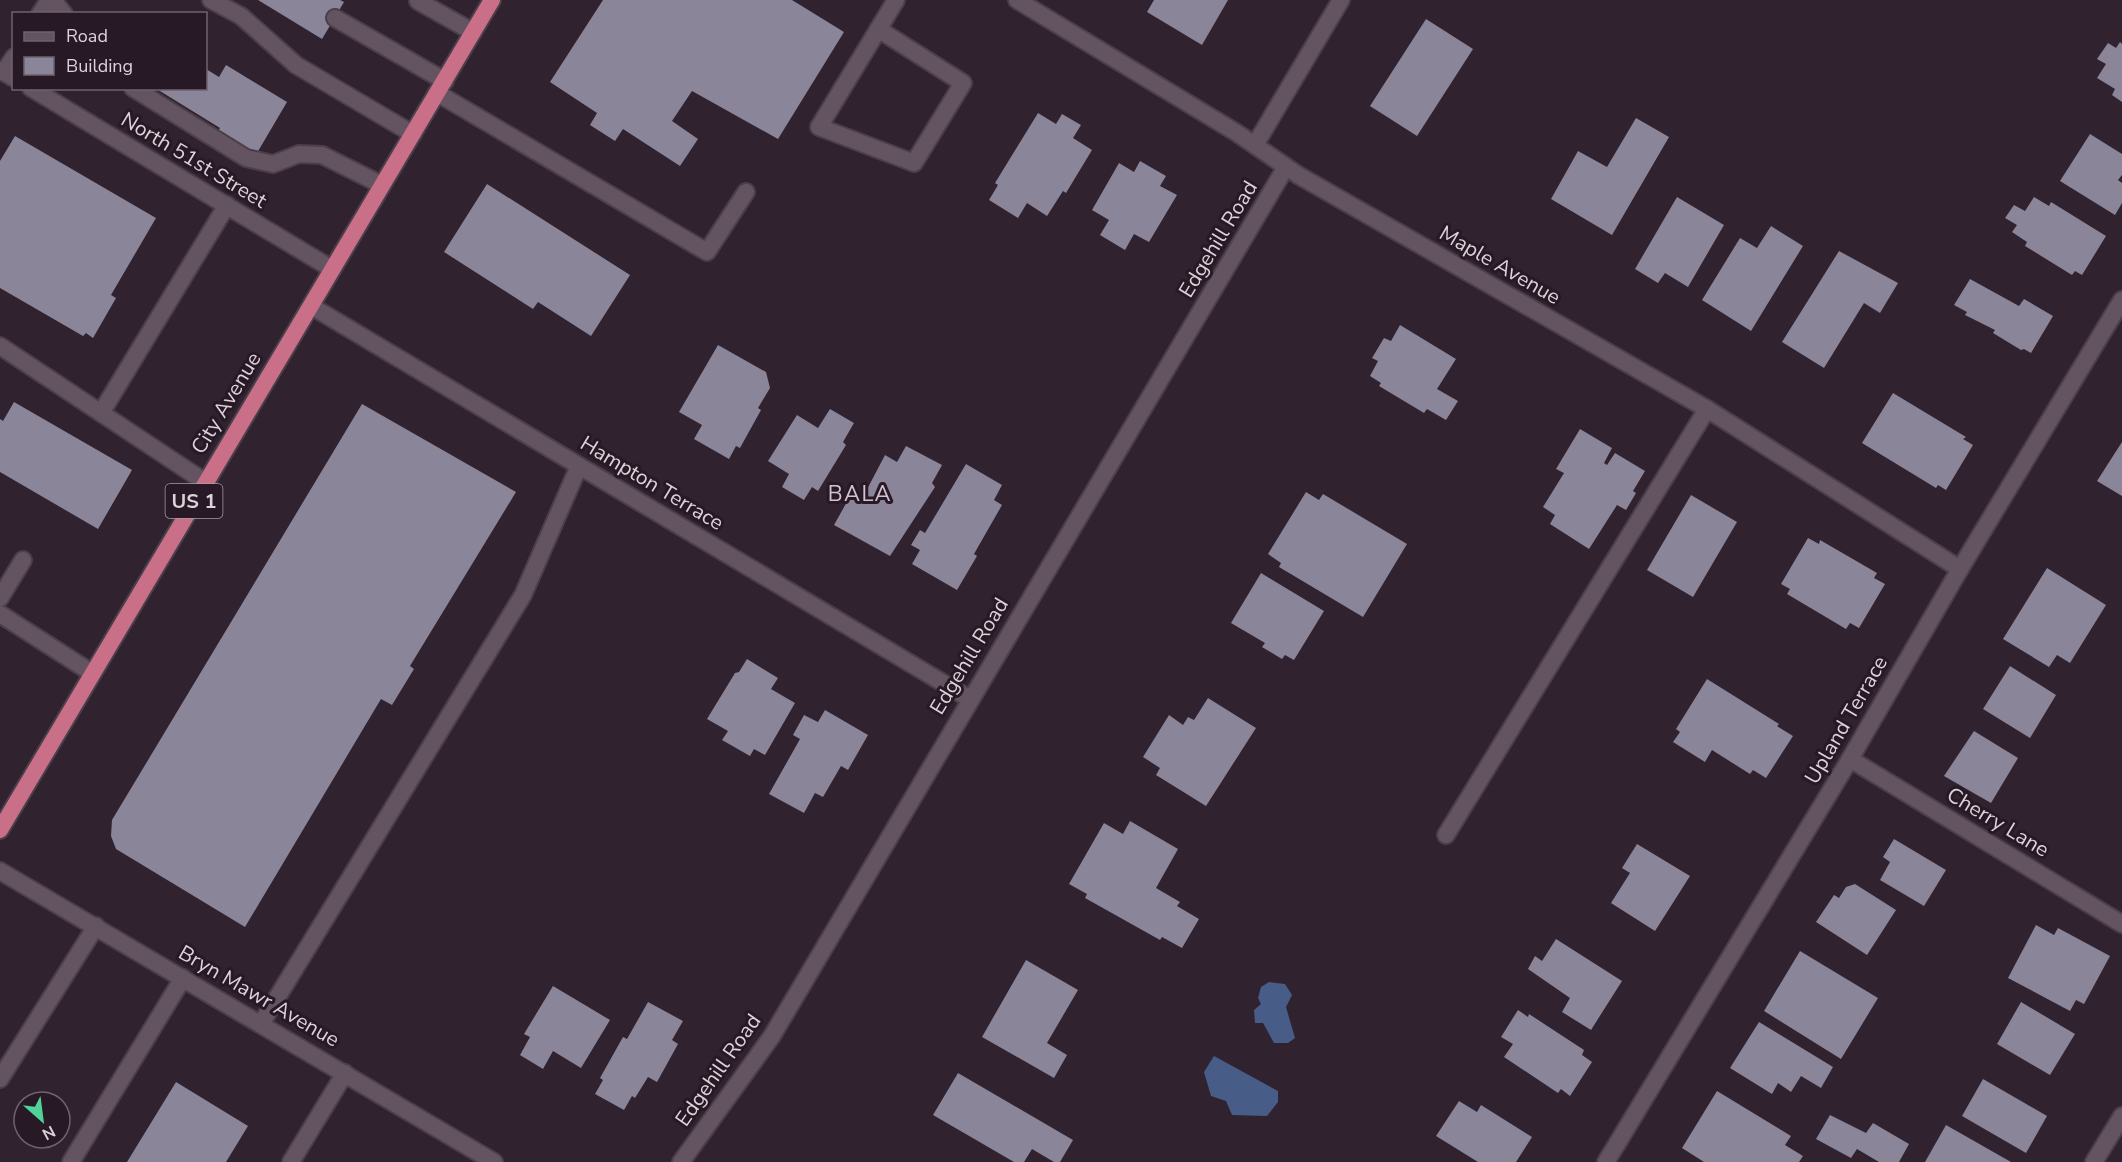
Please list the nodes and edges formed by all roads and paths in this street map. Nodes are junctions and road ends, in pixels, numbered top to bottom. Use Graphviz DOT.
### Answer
graph roads {
  1 [pos="51,0"];
  2 [pos="211,0"];
  3 [pos="418,0"];
  4 [pos="492,0"];
  5 [pos="896,0"];
  6 [pos="1017,0"];
  7 [pos="1341,0"];
  8 [pos="42,12"];
  9 [pos="62,12"];
  10 [pos="335,18"];
  11 [pos="878,29"];
  12 [pos="473,32"];
  13 [pos="441,87"];
  14 [pos="35,90"];
  15 [pos="136,90"];
  16 [pos="413,134"];
  17 [pos="1255,145"];
  18 [pos="1286,167"];
  19 [pos="382,185"];
  20 [pos="746,192"];
  21 [pos="227,206"];
  22 [pos="332,269"];
  23 [pos="2122,300"];
  24 [pos="310,306"];
  25 [pos="0,346"];
  26 [pos="1707,409"];
  27 [pos="101,413"];
  28 [pos="579,466"];
  29 [pos="205,482"];
  30 [pos="23,560"];
  31 [pos="1960,569"];
  32 [pos="0,598"];
  33 [pos="0,614"];
  34 [pos="92,673"];
  35 [pos="970,699"];
  36 [pos="1850,759"];
  37 [pos="0,830"];
  38 [pos="1446,835"];
  39 [pos="0,871"];
  40 [pos="2122,924"];
  41 [pos="96,926"];
  42 [pos="183,978"];
  43 [pos="261,1024"];
  44 [pos="345,1073"];
  45 [pos="0,1079"];
  46 [pos="2122,1116"];
  47 [pos="71,1162"];
  48 [pos="291,1162"];
  49 [pos="494,1162"];
  50 [pos="681,1162"];
  51 [pos="1606,1162"];
  52 [pos="2094,1162"];
  1 -- 8 [label="street"];
  1 -- 9 [label="street"];
  2 -- 16 [label="street"];
  3 -- 12 [label="street"];
  4 -- 12 [label="highway, City Avenue / US 1"];
  5 -- 11 [label="street"];
  6 -- 17 [label="street, Maple Avenue"];
  7 -- 17 [label="street"];
  10 -- 13 [label="street"];
  11 -- 11 [label="street"];
  12 -- 13 [label="highway, City Avenue / US 1"];
  13 -- 16 [label="highway, City Avenue / US 1"];
  13 -- 20 [label="street"];
  14 -- 21 [label="street, North 51st Street"];
  15 -- 19 [label="street"];
  16 -- 19 [label="highway, City Avenue / US 1"];
  17 -- 18 [label="street, Maple Avenue"];
  18 -- 26 [label="street, Maple Avenue"];
  18 -- 35 [label="street, Edgehill Road"];
  19 -- 22 [label="highway, City Avenue / US 1"];
  21 -- 22 [label="street, North 51st Street"];
  21 -- 27 [label="street"];
  22 -- 24 [label="highway, City Avenue / US 1"];
  23 -- 31 [label="street, Upland Terrace"];
  24 -- 28 [label="street, Hampton Terrace"];
  24 -- 29 [label="highway, City Avenue / US 1"];
  25 -- 27 [label="street"];
  26 -- 31 [label="street, Maple Avenue"];
  26 -- 38 [label="street"];
  27 -- 29 [label="street"];
  28 -- 35 [label="street, Hampton Terrace"];
  28 -- 43 [label="street"];
  29 -- 34 [label="highway, City Avenue / US 1"];
  30 -- 32 [label="street"];
  31 -- 36 [label="street, Upland Terrace"];
  33 -- 34 [label="street"];
  34 -- 37 [label="highway, City Avenue / US 1"];
  35 -- 50 [label="street, Edgehill Road"];
  36 -- 40 [label="street, Cherry Lane"];
  36 -- 51 [label="street, Upland Terrace"];
  39 -- 41 [label="street, Bryn Mawr Avenue"];
  41 -- 42 [label="street, Bryn Mawr Avenue"];
  41 -- 45 [label="street"];
  42 -- 43 [label="street, Bryn Mawr Avenue"];
  42 -- 47 [label="street"];
  43 -- 44 [label="street, Bryn Mawr Avenue"];
  44 -- 48 [label="street"];
  44 -- 49 [label="street, Bryn Mawr Avenue"];
  46 -- 52 [label="street"];
}
